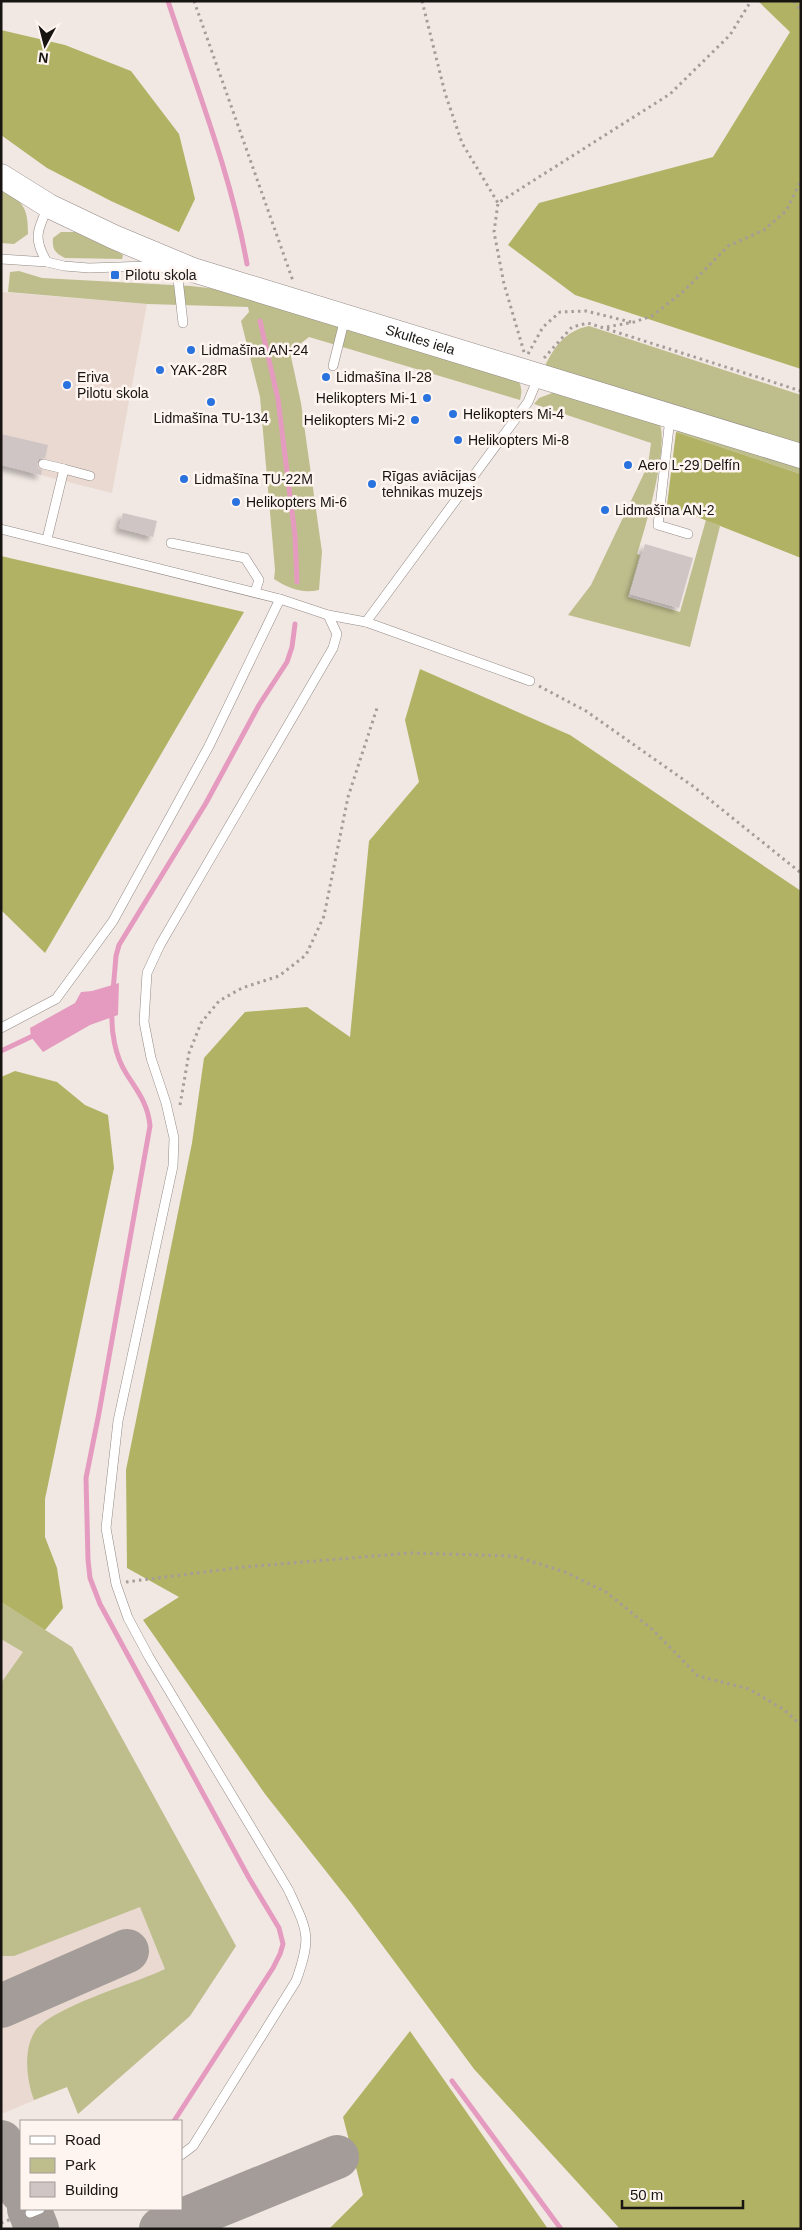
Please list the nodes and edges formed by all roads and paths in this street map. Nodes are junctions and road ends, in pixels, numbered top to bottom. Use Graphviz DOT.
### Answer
graph roads {
  1 [pos="194,1"];
  2 [pos="422,1"];
  3 [pos="751,1"];
  4 [pos="794,1"];
  5 [pos="801,11"];
  6 [pos="1,176"];
  7 [pos="801,181"];
  8 [pos="498,203"];
  9 [pos="49,206"];
  10 [pos="1,259"];
  11 [pos="47,262"];
  12 [pos="185,270"];
  13 [pos="300,302"];
  14 [pos="346,316"];
  15 [pos="634,322"];
  16 [pos="184,323"];
  17 [pos="605,327"];
  18 [pos="333,366"];
  19 [pos="539,375"];
  20 [pos="801,391"];
  21 [pos="670,416"];
  22 [pos="801,456"];
  23 [pos="43,464"];
  24 [pos="64,469"];
  25 [pos="90,476"];
  26 [pos="1,528"];
  27 [pos="688,534"];
  28 [pos="47,539"];
  29 [pos="171,543"];
  30 [pos="256,592"];
  31 [pos="280,599"];
  32 [pos="328,615"];
  33 [pos="366,622"];
  34 [pos="530,681"];
  35 [pos="378,705"];
  36 [pos="801,873"];
  37 [pos="1,1028"];
  38 [pos="174,1138"];
  39 [pos="116,1584"];
  40 [pos="801,1725"];
  41 [pos="182,2154"];
  42 [pos="38,2210"];
  43 [pos="30,2213"];
  44 [pos="1,2223"];
  1 -- 13 [label="path"];
  2 -- 8 [label="path"];
  3 -- 8 [label="path"];
  4 -- 5 [label="path"];
  6 -- 9 [label="main road, Skultes iela"];
  7 -- 15 [label="path"];
  8 -- 15 [label="path"];
  9 -- 11 [label="lane"];
  9 -- 12 [label="main road, Skultes iela"];
  10 -- 11 [label="lane"];
  11 -- 12 [label="lane"];
  12 -- 13 [label="main road, Skultes iela"];
  12 -- 16 [label="lane"];
  13 -- 14 [label="main road, Skultes iela"];
  14 -- 18 [label="lane"];
  14 -- 19 [label="main road, Skultes iela"];
  15 -- 17 [label="path"];
  17 -- 19 [label="path"];
  17 -- 20 [label="path"];
  19 -- 21 [label="main road, Skultes iela"];
  19 -- 33 [label="lane"];
  21 -- 22 [label="main road, Skultes iela"];
  21 -- 27 [label="lane"];
  23 -- 24 [label="lane"];
  24 -- 25 [label="lane"];
  24 -- 28 [label="lane"];
  26 -- 28 [label="lane"];
  28 -- 30 [label="lane"];
  29 -- 30 [label="lane"];
  30 -- 31 [label="lane"];
  31 -- 32 [label="lane"];
  31 -- 37 [label="lane"];
  32 -- 33 [label="lane"];
  32 -- 38 [label="lane"];
  33 -- 34 [label="lane"];
  34 -- 36 [label="path"];
  35 -- 38 [label="path"];
  38 -- 39 [label="lane"];
  39 -- 40 [label="path"];
  39 -- 41 [label="lane"];
  42 -- 43 [label="lane"];
  43 -- 44 [label="path"];
}
